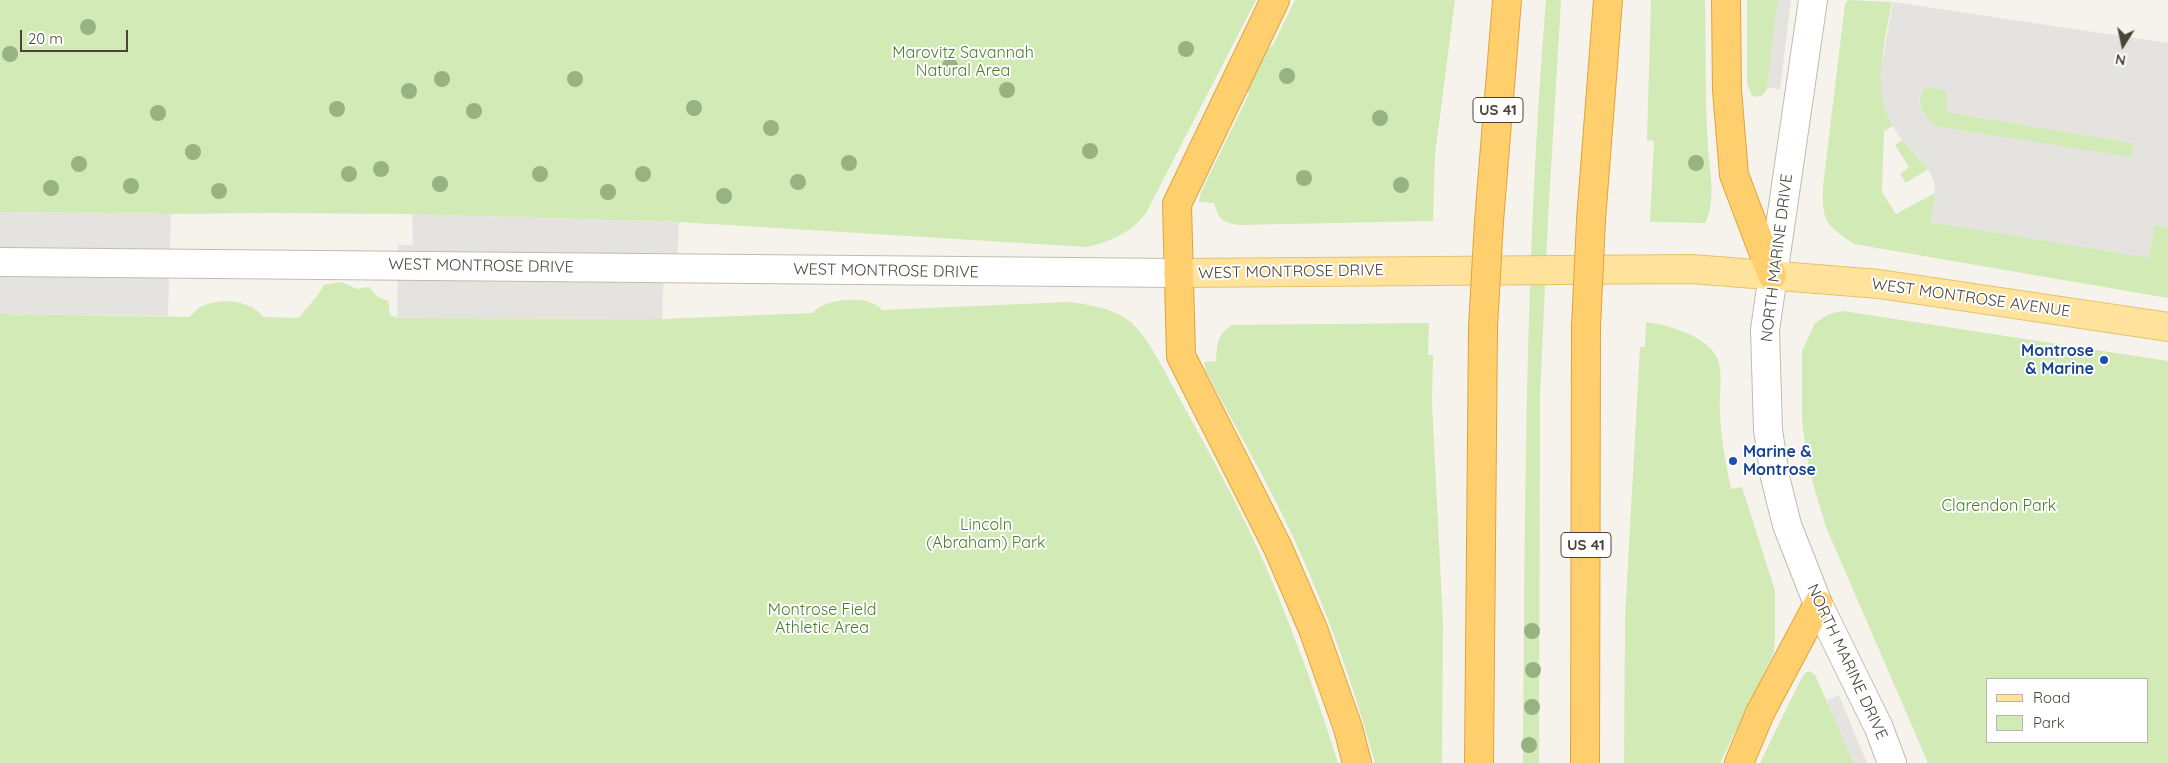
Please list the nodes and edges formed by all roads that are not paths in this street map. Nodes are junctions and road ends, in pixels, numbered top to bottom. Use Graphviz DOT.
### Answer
graph roads {
  1 [pos="1276,0"];
  2 [pos="1507,0"];
  3 [pos="1608,0"];
  4 [pos="1726,0"];
  5 [pos="1813,0"];
  6 [pos="0,262"];
  7 [pos="1178,273"];
  8 [pos="1772,275"];
  9 [pos="2168,327"];
  10 [pos="1818,604"];
  11 [pos="1357,763"];
  12 [pos="1479,763"];
  13 [pos="1585,763"];
  14 [pos="1738,763"];
  15 [pos="1892,763"];
  1 -- 7 [label="highway"];
  2 -- 12 [label="highway, US 41, bridge"];
  3 -- 13 [label="highway, US 41, bridge"];
  4 -- 8 [label="highway"];
  5 -- 8 [label="street, NORTH MARINE DRIVE"];
  6 -- 7 [label="street, WEST MONTROSE DRIVE"];
  7 -- 8 [label="main road, WEST MONTROSE DRIVE"];
  7 -- 11 [label="highway"];
  8 -- 9 [label="main road, WEST MONTROSE AVENUE"];
  8 -- 10 [label="street, NORTH MARINE DRIVE"];
  10 -- 14 [label="highway"];
  10 -- 15 [label="street, NORTH MARINE DRIVE"];
}
